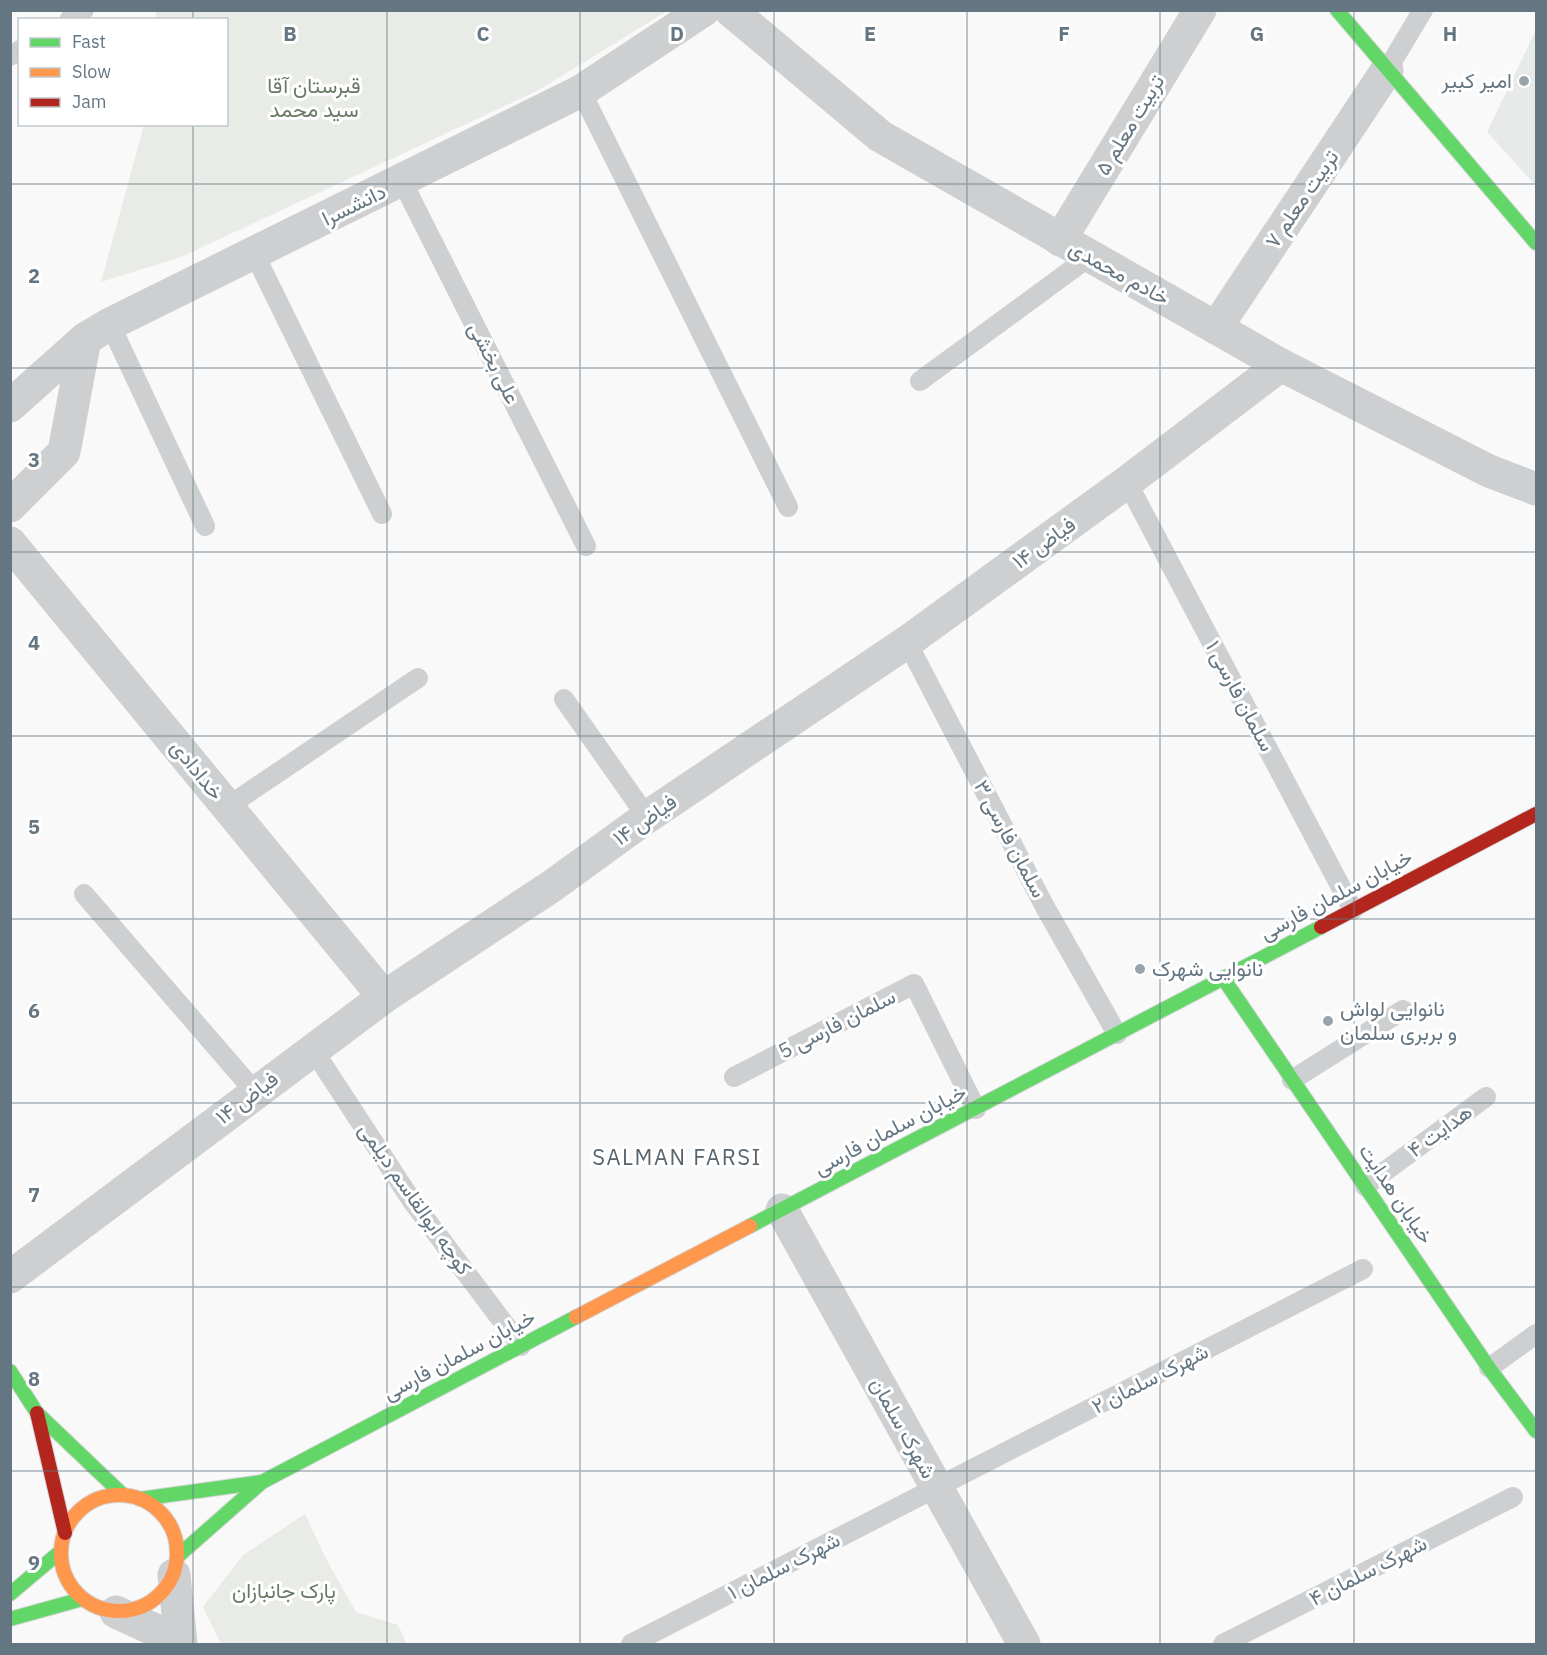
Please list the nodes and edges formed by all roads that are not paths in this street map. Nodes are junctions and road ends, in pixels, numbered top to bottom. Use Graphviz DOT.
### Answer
graph roads {
  1 [pos="704,10"];
  2 [pos="730,10"];
  3 [pos="1200,10"];
  4 [pos="1337,10"];
  5 [pos="1423,10"];
  6 [pos="1388,70"];
  7 [pos="581,91"];
  8 [pos="402,181"];
  9 [pos="1060,240"];
  10 [pos="1536,243"];
  11 [pos="254,253"];
  12 [pos="1089,257"];
  13 [pos="1216,328"];
  14 [pos="98,331"];
  15 [pos="1281,365"];
  16 [pos="920,381"];
  17 [pos="10,406"];
  18 [pos="1127,482"];
  19 [pos="1536,489"];
  20 [pos="10,506"];
  21 [pos="788,507"];
  22 [pos="382,514"];
  23 [pos="205,526"];
  24 [pos="10,543"];
  25 [pos="586,546"];
  26 [pos="906,642"];
  27 [pos="418,678"];
  28 [pos="564,699"];
  29 [pos="227,807"];
  30 [pos="1536,814"];
  31 [pos="647,817"];
  32 [pos="84,894"];
  33 [pos="1353,910"];
  34 [pos="1223,978"];
  35 [pos="384,997"];
  36 [pos="1403,1010"];
  37 [pos="1118,1034"];
  38 [pos="312,1048"];
  39 [pos="734,1077"];
  40 [pos="1292,1080"];
  41 [pos="255,1092"];
  42 [pos="1486,1097"];
  43 [pos="976,1109"];
  44 [pos="1365,1186"];
  45 [pos="782,1210"];
  46 [pos="1363,1269"];
  47 [pos="10,1277"];
  48 [pos="1536,1334"];
  49 [pos="522,1346"];
  50 [pos="1489,1368"];
  51 [pos="10,1371"];
  52 [pos="37,1413"];
  53 [pos="1536,1431"];
  54 [pos="262,1482"];
  55 [pos="937,1488"];
  56 [pos="123,1495"];
  57 [pos="1513,1497"];
  58 [pos="140,1499"];
  59 [pos="65,1533"];
  60 [pos="61,1551"];
  61 [pos="176,1565"];
  62 [pos="10,1594"];
  63 [pos="82,1599"];
  64 [pos="116,1612"];
  65 [pos="10,1619"];
  66 [pos="178,1643"];
  67 [pos="631,1644"];
  68 [pos="1024,1644"];
  69 [pos="1223,1644"];
  1 -- 7 [label="street, دانشسرا"];
  2 -- 9 [label="street, خادم محمدی"];
  3 -- 9 [label="street, تربیت معلم ۵"];
  4 -- 6 [label="main road"];
  5 -- 6 [label="lane"];
  6 -- 10 [label="main road"];
  6 -- 13 [label="street, تربیت معلم ۷"];
  7 -- 8 [label="street, دانشسرا"];
  7 -- 21 [label="lane"];
  8 -- 11 [label="street, دانشسرا"];
  8 -- 25 [label="lane, علی بخشی"];
  9 -- 12 [label="street, خادم محمدی"];
  11 -- 14 [label="street, دانشسرا"];
  11 -- 22 [label="lane"];
  12 -- 13 [label="street, خادم محمدی"];
  12 -- 16 [label="lane"];
  13 -- 15 [label="street, خادم محمدی"];
  14 -- 17 [label="street, دانشسرا"];
  14 -- 20 [label="street"];
  14 -- 23 [label="lane"];
  15 -- 18 [label="street, فیاض ۱۴"];
  15 -- 19 [label="street, خادم محمدی"];
  18 -- 26 [label="street, فیاض ۱۴"];
  18 -- 33 [label="lane, سلمان فارسی ۱"];
  24 -- 29 [label="street, خدادادی"];
  26 -- 31 [label="street, فیاض ۱۴"];
  26 -- 37 [label="lane, سلمان فارسی ۳"];
  27 -- 29 [label="lane"];
  28 -- 31 [label="lane"];
  29 -- 35 [label="street, خدادادی"];
  30 -- 33 [label="main road, خیابان سلمان فارسی"];
  31 -- 35 [label="street, فیاض ۱۴"];
  32 -- 41 [label="lane"];
  33 -- 34 [label="main road, خیابان سلمان فارسی"];
  34 -- 37 [label="main road, خیابان سلمان فارسی"];
  34 -- 40 [label="main road, خیابان هدایت"];
  35 -- 38 [label="street, فیاض ۱۴"];
  36 -- 40 [label="lane"];
  37 -- 43 [label="main road, خیابان سلمان فارسی"];
  38 -- 41 [label="street, فیاض ۱۴"];
  38 -- 49 [label="lane, کوچه ابوالقاسم دیلمی"];
  39 -- 43 [label="lane, سلمان فارسی 5"];
  40 -- 44 [label="main road, خیابان هدایت"];
  41 -- 47 [label="street, فیاض ۱۴"];
  42 -- 44 [label="lane, هدایت ۴"];
  43 -- 45 [label="main road, خیابان سلمان فارسی"];
  44 -- 50 [label="main road, خیابان هدایت"];
  45 -- 49 [label="main road, خیابان سلمان فارسی"];
  45 -- 55 [label="street, شهرک سلمان"];
  46 -- 55 [label="lane, شهرک سلمان ۲"];
  48 -- 50 [label="lane"];
  49 -- 54 [label="main road, خیابان سلمان فارسی"];
  50 -- 53 [label="main road, خیابان هدایت"];
  51 -- 52 [label="main road"];
  52 -- 56 [label="main road"];
  52 -- 59 [label="main road"];
  54 -- 58 [label="main road"];
  54 -- 61 [label="main road"];
  55 -- 67 [label="lane, شهرک سلمان ۱"];
  55 -- 68 [label="street, شهرک سلمان"];
  56 -- 58 [label="main road"];
  56 -- 59 [label="main road"];
  57 -- 69 [label="lane, شهرک سلمان ۴"];
  58 -- 61 [label="main road"];
  59 -- 60 [label="main road"];
  60 -- 62 [label="main road"];
  60 -- 63 [label="main road"];
  61 -- 64 [label="main road"];
  61 -- 66 [label="street"];
  63 -- 64 [label="main road"];
  63 -- 65 [label="main road"];
  64 -- 66 [label="street"];
}
